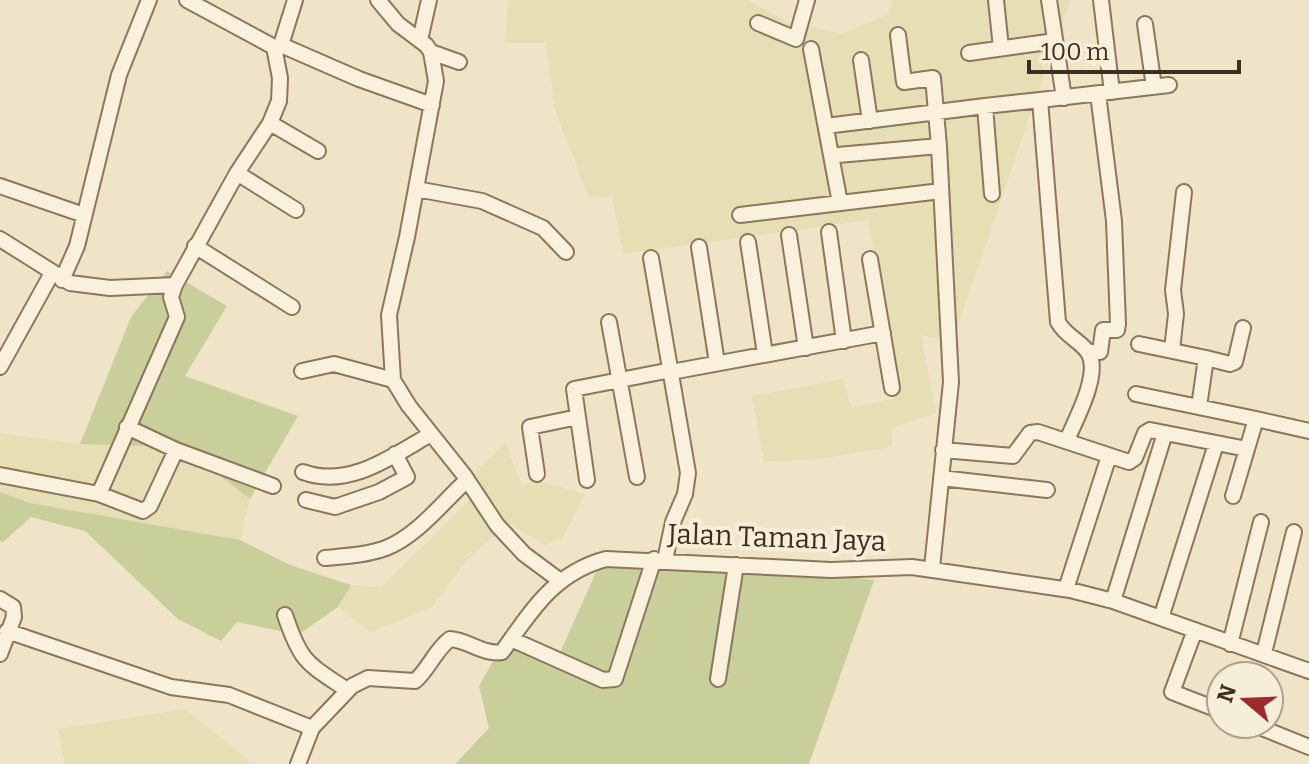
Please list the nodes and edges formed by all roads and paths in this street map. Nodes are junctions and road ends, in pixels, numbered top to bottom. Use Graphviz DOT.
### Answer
graph roads {
  1 [pos="149,0"];
  2 [pos="187,0"];
  3 [pos="295,0"];
  4 [pos="378,0"];
  5 [pos="429,0"];
  6 [pos="807,0"];
  7 [pos="996,0"];
  8 [pos="1049,0"];
  9 [pos="1101,0"];
  10 [pos="758,23"];
  11 [pos="1145,24"];
  12 [pos="898,35"];
  13 [pos="420,40"];
  14 [pos="1055,41"];
  15 [pos="277,46"];
  16 [pos="1001,48"];
  17 [pos="811,49"];
  18 [pos="431,52"];
  19 [pos="969,53"];
  20 [pos="861,60"];
  21 [pos="459,62"];
  22 [pos="1105,93"];
  23 [pos="1064,98"];
  24 [pos="1040,100"];
  25 [pos="432,105"];
  26 [pos="985,106"];
  27 [pos="936,112"];
  28 [pos="870,121"];
  29 [pos="270,123"];
  30 [pos="826,126"];
  31 [pos="939,146"];
  32 [pos="318,151"];
  33 [pos="838,155"];
  34 [pos="237,173"];
  35 [pos="0,186"];
  36 [pos="416,189"];
  37 [pos="941,191"];
  38 [pos="1184,192"];
  39 [pos="992,194"];
  40 [pos="840,203"];
  41 [pos="296,210"];
  42 [pos="84,215"];
  43 [pos="740,215"];
  44 [pos="829,232"];
  45 [pos="789,235"];
  46 [pos="0,239"];
  47 [pos="748,242"];
  48 [pos="195,246"];
  49 [pos="699,247"];
  50 [pos="566,252"];
  51 [pos="651,258"];
  52 [pos="870,259"];
  53 [pos="57,276"];
  54 [pos="175,285"];
  55 [pos="292,307"];
  56 [pos="609,322"];
  57 [pos="1243,328"];
  58 [pos="883,333"];
  59 [pos="844,341"];
  60 [pos="1139,344"];
  61 [pos="806,348"];
  62 [pos="1172,350"];
  63 [pos="1088,352"];
  64 [pos="765,354"];
  65 [pos="1206,358"];
  66 [pos="717,363"];
  67 [pos="1,365"];
  68 [pos="302,371"];
  69 [pos="671,371"];
  70 [pos="393,380"];
  71 [pos="621,380"];
  72 [pos="892,388"];
  73 [pos="1136,394"];
  74 [pos="1199,407"];
  75 [pos="578,417"];
  76 [pos="1256,419"];
  77 [pos="127,427"];
  78 [pos="1309,431"];
  79 [pos="1165,433"];
  80 [pos="431,434"];
  81 [pos="1067,440"];
  82 [pos="1216,444"];
  83 [pos="1247,449"];
  84 [pos="176,450"];
  85 [pos="943,450"];
  86 [pos="395,454"];
  87 [pos="1109,456"];
  88 [pos="303,472"];
  89 [pos="537,474"];
  90 [pos="0,475"];
  91 [pos="637,477"];
  92 [pos="941,478"];
  93 [pos="467,480"];
  94 [pos="587,480"];
  95 [pos="273,486"];
  96 [pos="1047,490"];
  97 [pos="99,494"];
  98 [pos="1233,496"];
  99 [pos="306,500"];
  100 [pos="1261,522"];
  101 [pos="1294,532"];
  102 [pos="325,558"];
  103 [pos="660,560"];
  104 [pos="736,565"];
  105 [pos="932,568"];
  106 [pos="559,580"];
  107 [pos="1066,589"];
  108 [pos="0,599"];
  109 [pos="1113,601"];
  110 [pos="285,615"];
  111 [pos="1161,618"];
  112 [pos="1195,630"];
  113 [pos="7,631"];
  114 [pos="511,639"];
  115 [pos="1230,644"];
  116 [pos="1264,653"];
  117 [pos="0,654"];
  118 [pos="1309,670"];
  119 [pos="718,679"];
  120 [pos="347,690"];
  121 [pos="1205,705"];
  122 [pos="312,728"];
  123 [pos="1285,737"];
  124 [pos="1309,747"];
  125 [pos="298,764"];
  1 -- 42 [label="street"];
  2 -- 15 [label="street"];
  3 -- 15 [label="street"];
  4 -- 13 [label="street"];
  5 -- 13 [label="street"];
  6 -- 10 [label="street"];
  7 -- 16 [label="street"];
  8 -- 14 [label="street"];
  9 -- 22 [label="street"];
  11 -- 22 [label="street"];
  12 -- 27 [label="street"];
  13 -- 18 [label="street"];
  14 -- 16 [label="street"];
  14 -- 23 [label="street"];
  15 -- 25 [label="street"];
  15 -- 29 [label="street"];
  16 -- 19 [label="street"];
  17 -- 30 [label="street"];
  18 -- 21 [label="street"];
  18 -- 25 [label="street"];
  20 -- 28 [label="street"];
  22 -- 23 [label="street"];
  22 -- 63 [label="street"];
  23 -- 24 [label="street"];
  24 -- 26 [label="street"];
  24 -- 63 [label="street"];
  25 -- 36 [label="street"];
  26 -- 27 [label="street"];
  26 -- 39 [label="street"];
  27 -- 28 [label="street"];
  27 -- 31 [label="street"];
  28 -- 30 [label="street"];
  29 -- 32 [label="street"];
  29 -- 34 [label="street"];
  30 -- 40 [label="street"];
  31 -- 33 [label="street"];
  31 -- 37 [label="street"];
  34 -- 41 [label="street"];
  34 -- 48 [label="street"];
  35 -- 42 [label="street"];
  36 -- 50 [label="street"];
  36 -- 70 [label="street"];
  37 -- 40 [label="street"];
  37 -- 85 [label="street"];
  38 -- 62 [label="street"];
  40 -- 43 [label="street"];
  42 -- 53 [label="street"];
  44 -- 59 [label="street"];
  45 -- 61 [label="street"];
  46 -- 53 [label="street"];
  47 -- 64 [label="street"];
  48 -- 54 [label="street"];
  48 -- 55 [label="street"];
  49 -- 66 [label="street"];
  51 -- 69 [label="street"];
  52 -- 58 [label="street"];
  53 -- 54 [label="street"];
  53 -- 67 [label="street"];
  54 -- 77 [label="street"];
  56 -- 71 [label="street"];
  57 -- 65 [label="street"];
  58 -- 59 [label="street"];
  58 -- 72 [label="street"];
  59 -- 61 [label="street"];
  60 -- 62 [label="street"];
  61 -- 64 [label="street"];
  62 -- 65 [label="street"];
  63 -- 81 [label="street"];
  64 -- 66 [label="street"];
  65 -- 74 [label="street"];
  66 -- 69 [label="street"];
  68 -- 70 [label="street"];
  69 -- 71 [label="street"];
  69 -- 103 [label="street"];
  70 -- 80 [label="street"];
  71 -- 75 [label="street"];
  71 -- 91 [label="street"];
  73 -- 74 [label="street"];
  74 -- 76 [label="street"];
  75 -- 89 [label="street"];
  75 -- 94 [label="street"];
  76 -- 78 [label="street"];
  76 -- 83 [label="street"];
  77 -- 84 [label="street"];
  77 -- 97 [label="street"];
  79 -- 82 [label="street"];
  79 -- 87 [label="street"];
  79 -- 109 [label="street"];
  80 -- 86 [label="street"];
  80 -- 93 [label="street"];
  81 -- 85 [label="street"];
  81 -- 87 [label="street"];
  82 -- 83 [label="street"];
  82 -- 111 [label="street"];
  83 -- 98 [label="street"];
  84 -- 95 [label="street"];
  84 -- 97 [label="street"];
  85 -- 92 [label="street"];
  86 -- 88 [label="street"];
  86 -- 99 [label="street"];
  87 -- 107 [label="street"];
  90 -- 97 [label="street"];
  92 -- 96 [label="street"];
  92 -- 105 [label="street"];
  93 -- 102 [label="street"];
  93 -- 106 [label="street"];
  100 -- 115 [label="street"];
  101 -- 116 [label="street"];
  103 -- 104 [label="street, Jalan Taman Jaya"];
  103 -- 106 [label="street, Jalan Taman Jaya"];
  103 -- 114 [label="street"];
  104 -- 105 [label="street, Jalan Taman Jaya"];
  104 -- 119 [label="street"];
  105 -- 107 [label="street, Jalan Taman Jaya"];
  106 -- 114 [label="street, Jalan Taman Jaya"];
  107 -- 109 [label="street, Jalan Taman Jaya"];
  108 -- 113 [label="street"];
  109 -- 111 [label="street, Jalan Taman Jaya"];
  110 -- 120 [label="street"];
  111 -- 112 [label="street, Jalan Taman Jaya"];
  112 -- 115 [label="street, Jalan Taman Jaya"];
  112 -- 121 [label="street"];
  113 -- 117 [label="street"];
  113 -- 122 [label="street"];
  114 -- 120 [label="street"];
  115 -- 116 [label="street, Jalan Taman Jaya"];
  116 -- 118 [label="street, Jalan Taman Jaya"];
  120 -- 122 [label="street"];
  122 -- 125 [label="street"];
  123 -- 124 [label="street"];
}
